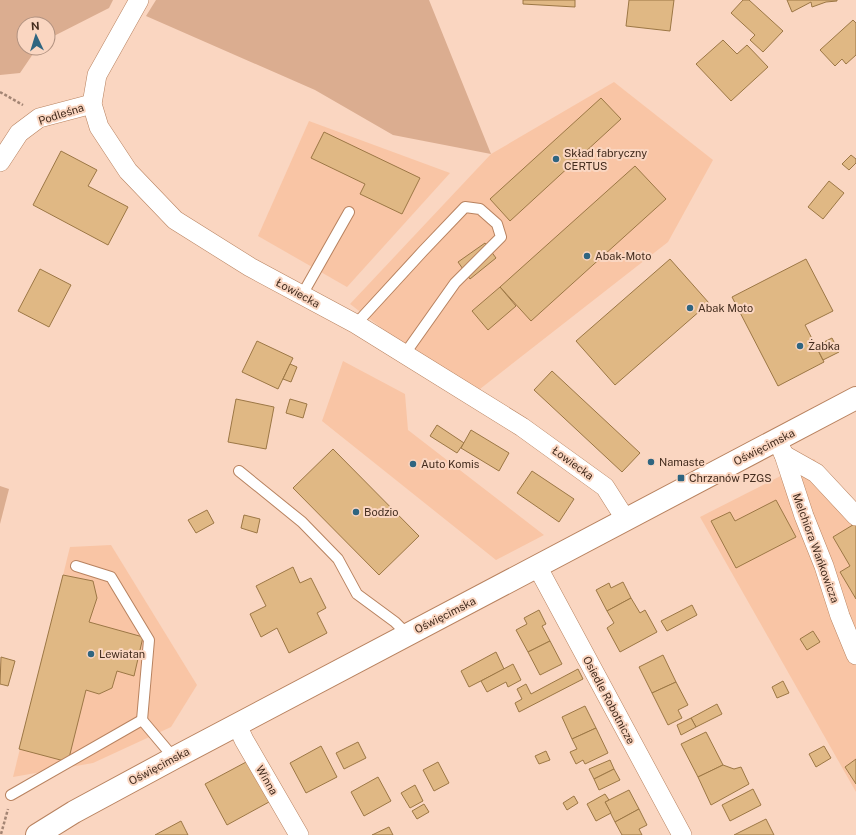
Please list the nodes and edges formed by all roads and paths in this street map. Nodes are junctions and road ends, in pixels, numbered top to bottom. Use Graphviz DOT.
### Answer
graph roads {
  1 [pos="139,0"];
  2 [pos="0,92"];
  3 [pos="92,104"];
  4 [pos="39,118"];
  5 [pos="0,162"];
  6 [pos="349,212"];
  7 [pos="302,295"];
  8 [pos="356,324"];
  9 [pos="404,355"];
  10 [pos="856,398"];
  11 [pos="780,448"];
  12 [pos="239,471"];
  13 [pos="856,516"];
  14 [pos="626,520"];
  15 [pos="76,566"];
  16 [pos="537,566"];
  17 [pos="407,634"];
  18 [pos="856,655"];
  19 [pos="142,720"];
  20 [pos="237,725"];
  21 [pos="174,758"];
  22 [pos="11,795"];
  23 [pos="1,834"];
  24 [pos="37,835"];
  25 [pos="299,835"];
  26 [pos="682,835"];
  1 -- 3 [label="street, Łowiecka"];
  2 -- 4 [label="path"];
  3 -- 4 [label="street, Podleśna"];
  3 -- 7 [label="street, Łowiecka"];
  4 -- 5 [label="street, Podleśna"];
  6 -- 7 [label="lane"];
  7 -- 8 [label="street, Łowiecka"];
  8 -- 9 [label="street, Łowiecka"];
  8 -- 9 [label="lane"];
  9 -- 14 [label="street, Łowiecka"];
  10 -- 11 [label="street, Oświęcimska"];
  11 -- 13 [label="street"];
  11 -- 14 [label="street, Oświęcimska"];
  11 -- 18 [label="street, Melchiora Wańkowicza"];
  12 -- 17 [label="lane"];
  14 -- 16 [label="street, Oświęcimska"];
  15 -- 19 [label="lane"];
  16 -- 17 [label="street, Oświęcimska"];
  16 -- 26 [label="street, Osiedle Robotnicze"];
  17 -- 20 [label="street, Oświęcimska"];
  19 -- 21 [label="lane"];
  19 -- 22 [label="lane"];
  20 -- 21 [label="street, Oświęcimska"];
  20 -- 25 [label="street, Winna"];
  21 -- 24 [label="street, Oświęcimska"];
  22 -- 23 [label="path"];
}
